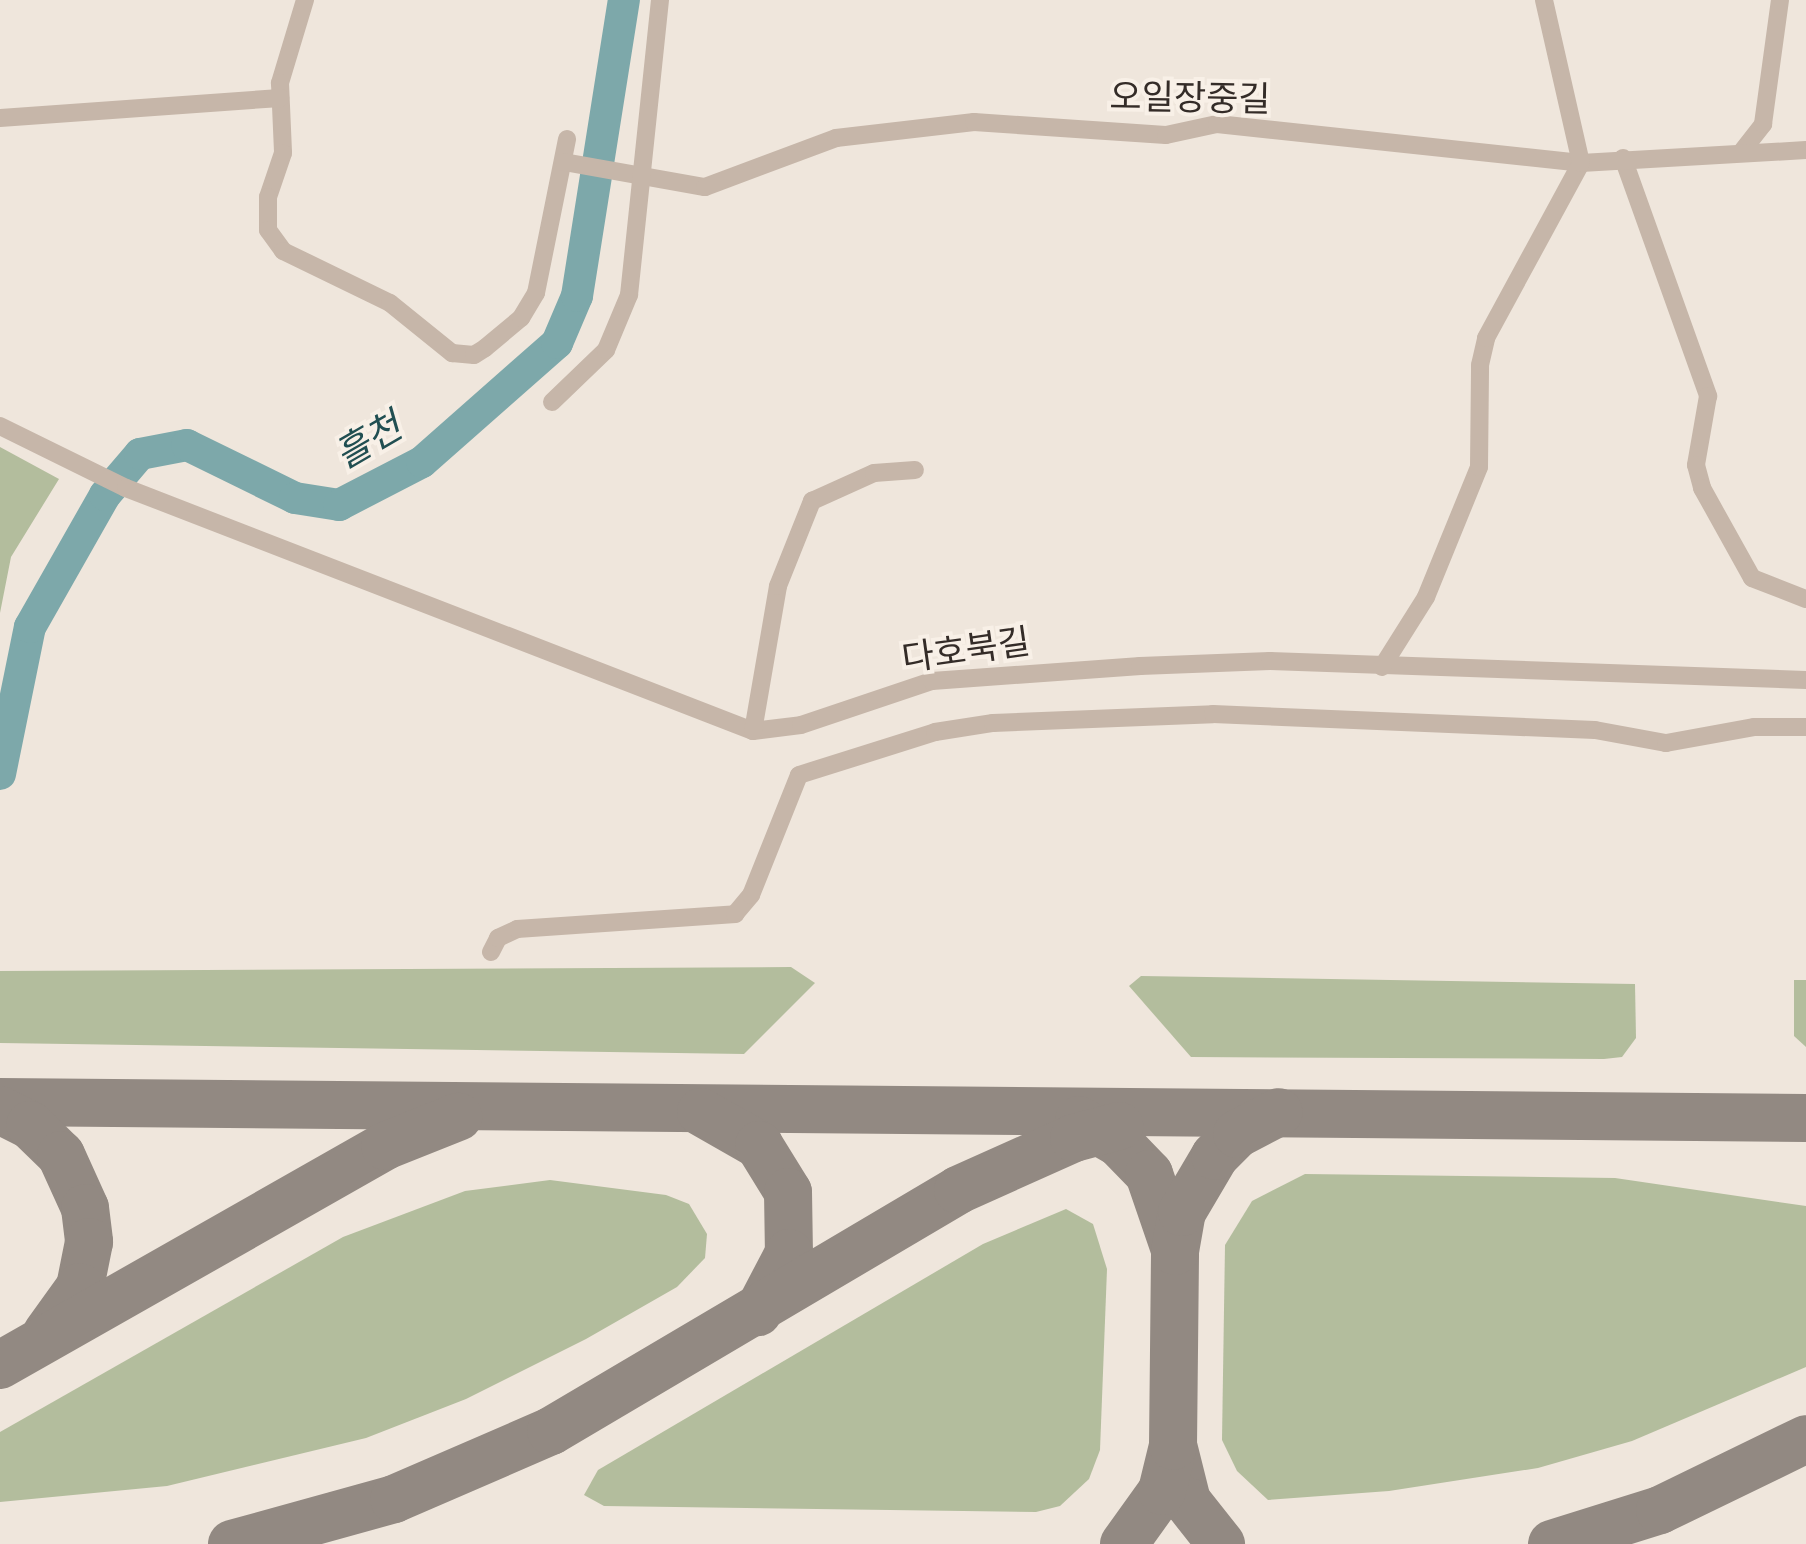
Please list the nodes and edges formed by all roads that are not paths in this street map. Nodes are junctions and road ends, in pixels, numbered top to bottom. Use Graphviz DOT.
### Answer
graph roads {
  1 [pos="306,0"];
  2 [pos="660,0"];
  3 [pos="1544,0"];
  4 [pos="1780,0"];
  5 [pos="280,98"];
  6 [pos="0,118"];
  7 [pos="567,139"];
  8 [pos="1743,150"];
  9 [pos="1806,150"];
  10 [pos="1623,158"];
  11 [pos="564,162"];
  12 [pos="1581,162"];
  13 [pos="644,173"];
  14 [pos="552,402"];
  15 [pos="0,426"];
  16 [pos="915,470"];
  17 [pos="1806,600"];
  18 [pos="1382,667"];
  19 [pos="1806,680"];
  20 [pos="1806,727"];
  21 [pos="753,731"];
  22 [pos="492,952"];
  1 -- 5 [label="street"];
  2 -- 13 [label="street"];
  3 -- 12 [label="street"];
  4 -- 8 [label="street"];
  5 -- 6 [label="street"];
  5 -- 11 [label="street"];
  7 -- 11 [label="street"];
  8 -- 9 [label="street, 오일장중길"];
  8 -- 10 [label="street, 오일장중길"];
  10 -- 12 [label="street, 오일장중길"];
  10 -- 17 [label="street"];
  11 -- 13 [label="street, 오일장중길"];
  12 -- 13 [label="street, 오일장중길"];
  12 -- 18 [label="street"];
  13 -- 14 [label="street"];
  15 -- 21 [label="street, 다호북길"];
  16 -- 21 [label="street"];
  18 -- 19 [label="street, 다호북길"];
  18 -- 21 [label="street, 다호북길"];
  20 -- 22 [label="street"];
}
